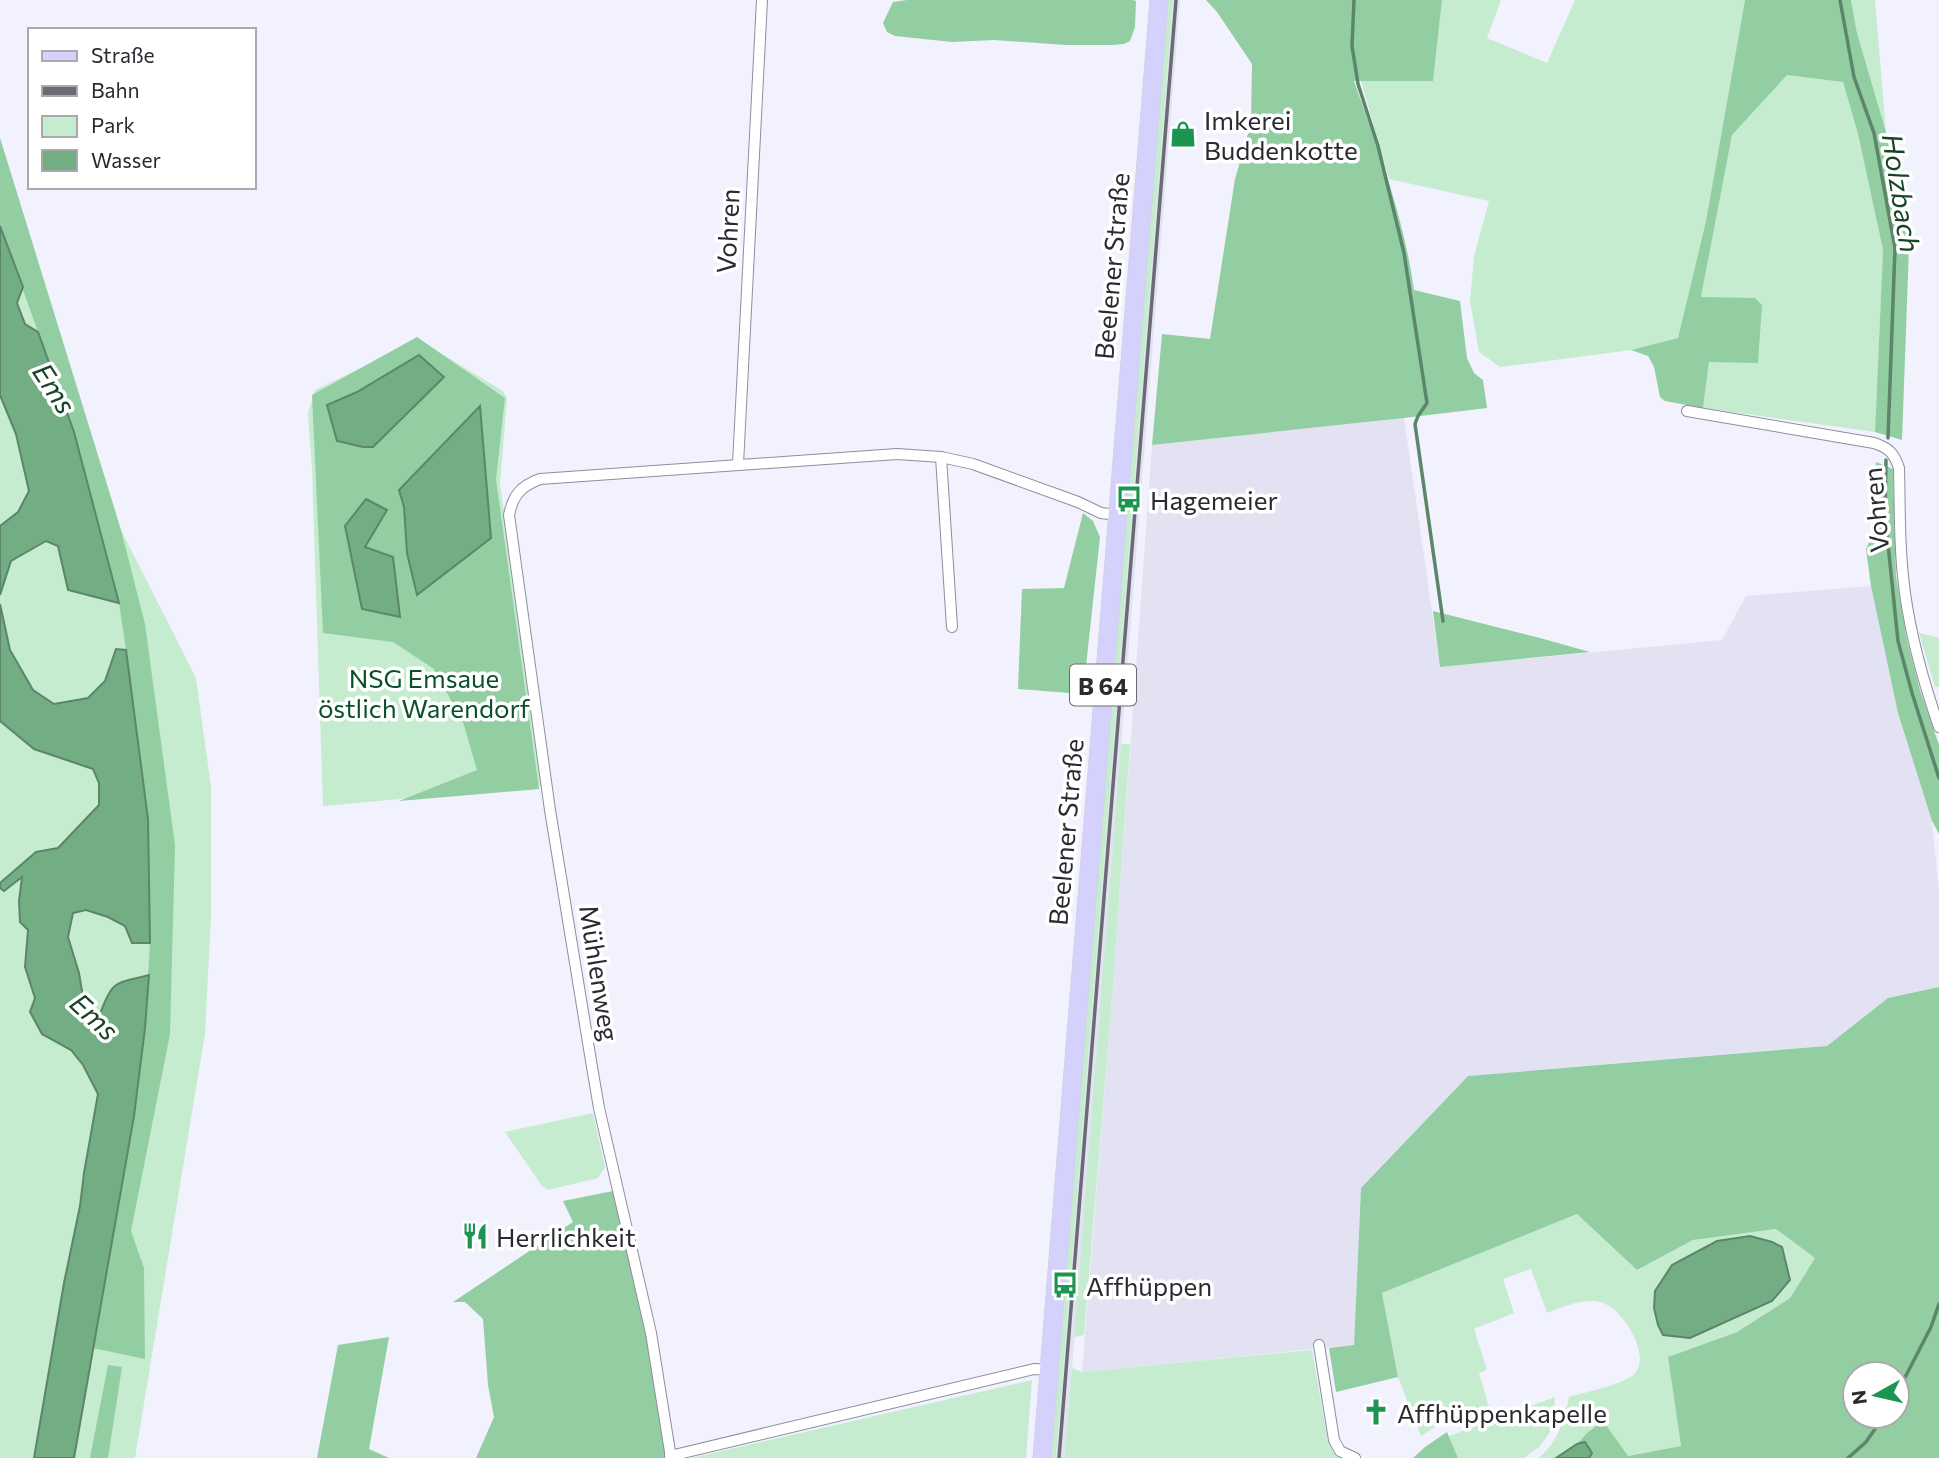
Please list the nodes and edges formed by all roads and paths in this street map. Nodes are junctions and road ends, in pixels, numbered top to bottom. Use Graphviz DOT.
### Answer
graph roads {
  1 [pos="762,0"];
  2 [pos="1159,0"];
  3 [pos="1687,411"];
  4 [pos="941,457"];
  5 [pos="738,464"];
  6 [pos="1117,515"];
  7 [pos="952,627"];
  8 [pos="1939,727"];
  9 [pos="1319,1345"];
  10 [pos="1049,1370"];
  11 [pos="670,1457"];
  12 [pos="1042,1458"];
  13 [pos="1355,1458"];
  1 -- 5 [label="street, Vohren"];
  2 -- 6 [label="main road, Beelener Straße / B 64"];
  3 -- 8 [label="street, Vohren"];
  4 -- 5 [label="street"];
  4 -- 6 [label="street"];
  4 -- 7 [label="street"];
  5 -- 11 [label="street, Mühlenweg"];
  6 -- 10 [label="main road, Beelener Straße / B 64"];
  9 -- 13 [label="street"];
  10 -- 11 [label="street"];
  10 -- 12 [label="main road, Beelener Straße / B 64"];
}
